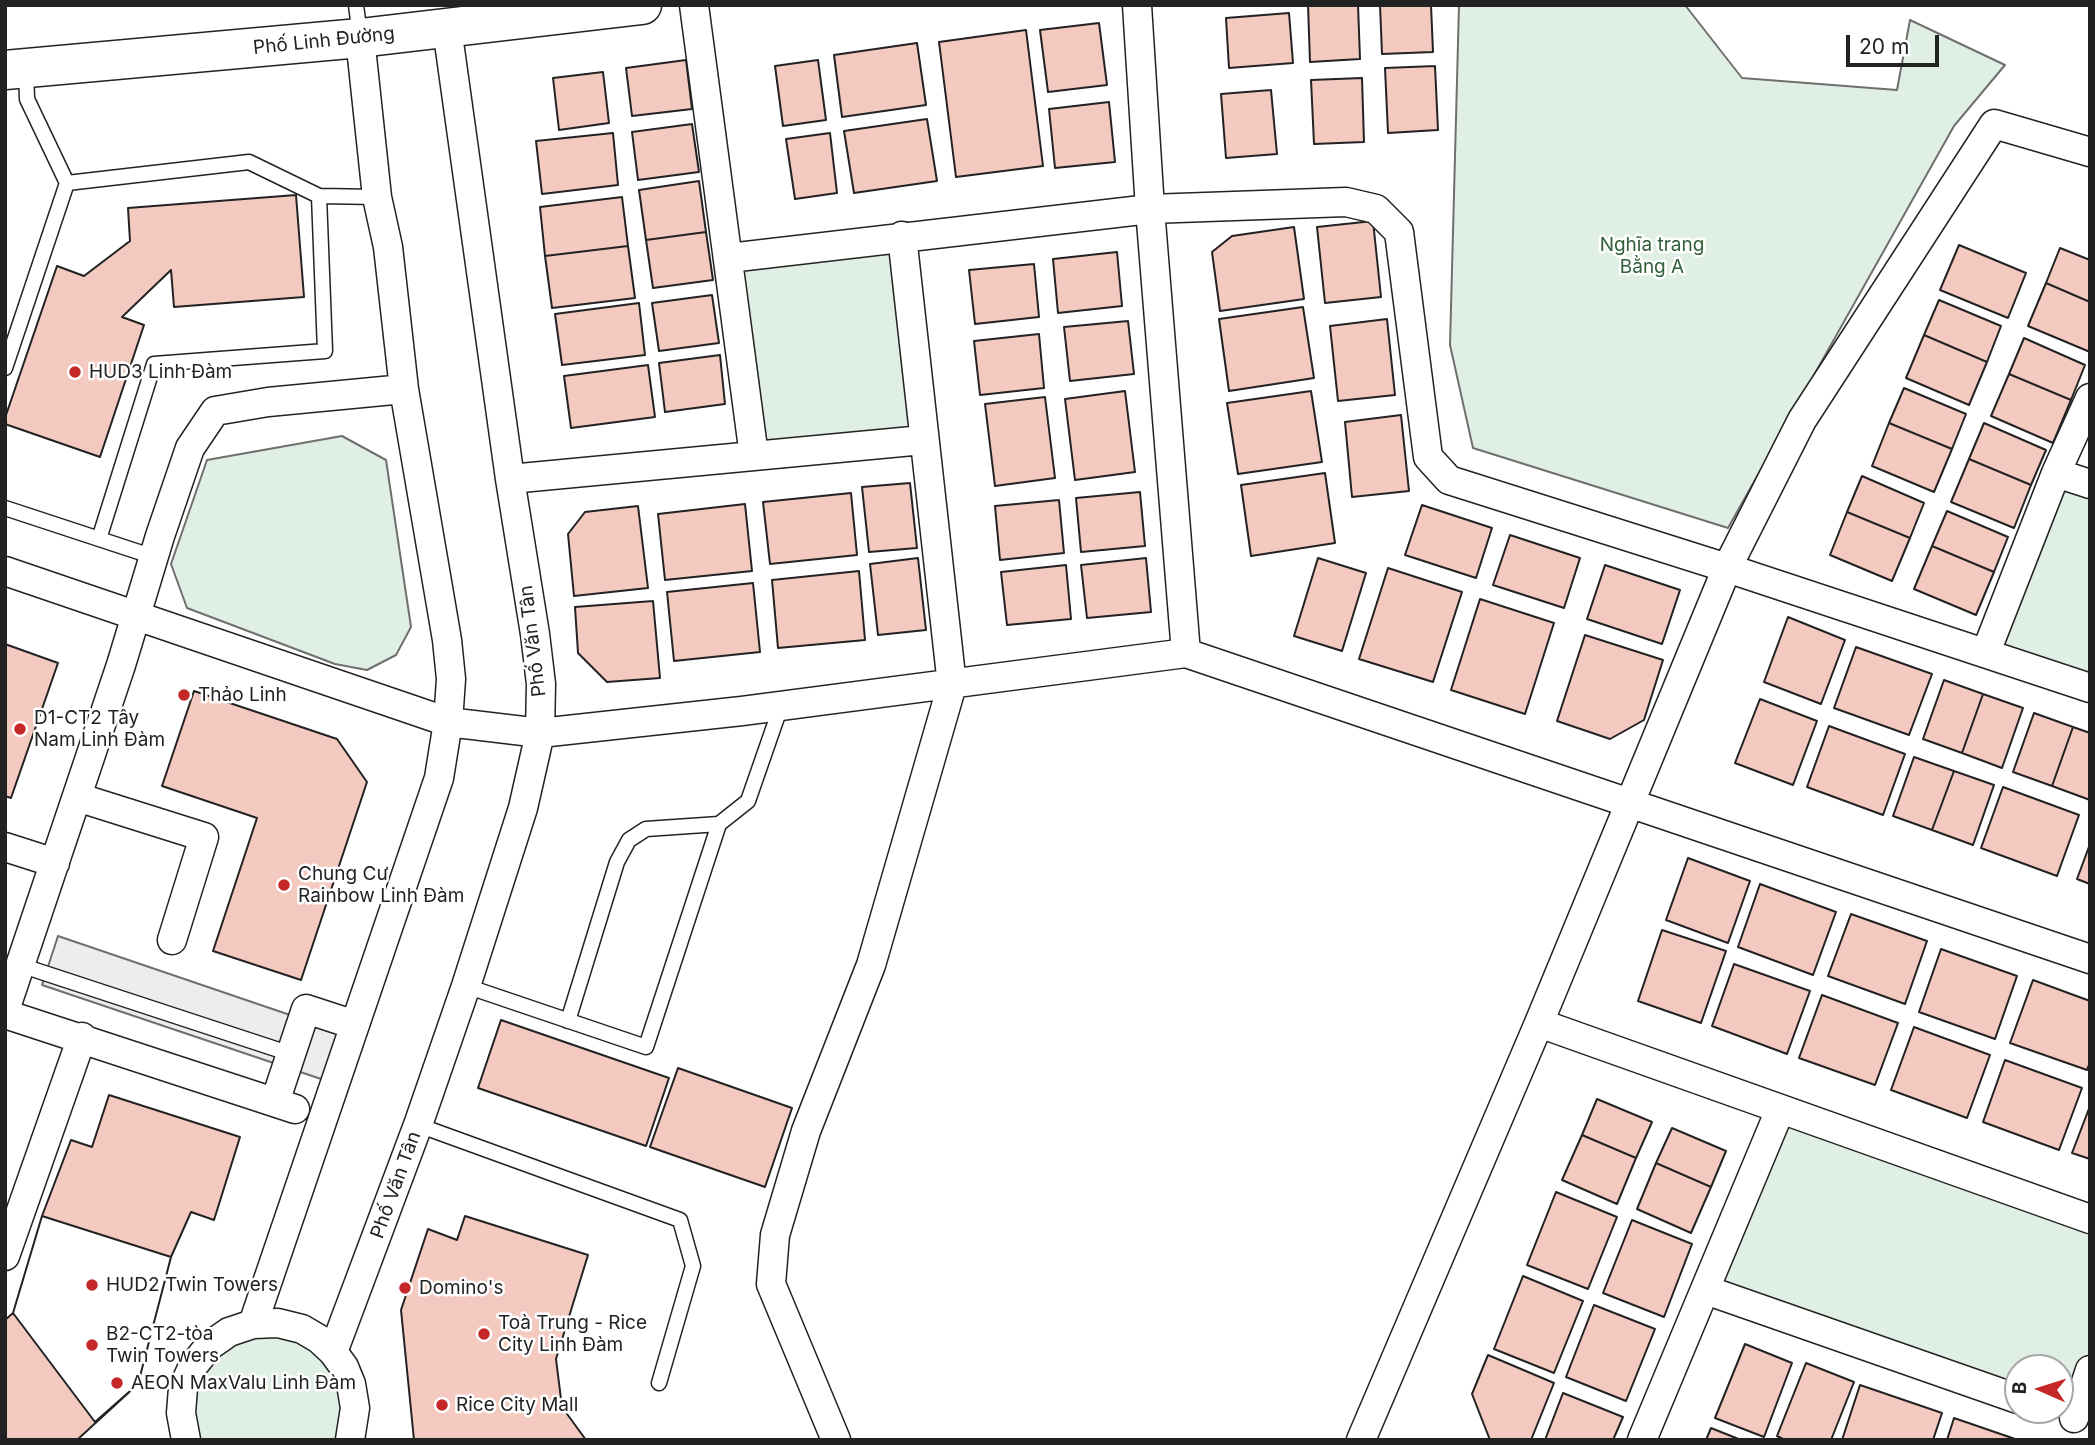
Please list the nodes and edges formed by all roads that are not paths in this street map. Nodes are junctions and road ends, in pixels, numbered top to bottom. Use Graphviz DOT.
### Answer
graph roads {
  1 [pos="642,5"];
  2 [pos="694,5"];
  3 [pos="1136,5"];
  4 [pos="358,22"];
  5 [pos="447,28"];
  6 [pos="15,70"];
  7 [pos="2090,152"];
  8 [pos="67,183"];
  9 [pos="319,196"];
  10 [pos="377,197"];
  11 [pos="1150,209"];
  12 [pos="902,236"];
  13 [pos="729,258"];
  14 [pos="5,369"];
  15 [pos="404,389"];
  16 [pos="2090,398"];
  17 [pos="923,440"];
  18 [pos="754,456"];
  19 [pos="2056,473"];
  20 [pos="510,479"];
  21 [pos="2090,484"];
  22 [pos="5,508"];
  23 [pos="99,539"];
  24 [pos="154,557"];
  25 [pos="1727,568"];
  26 [pos="5,571"];
  27 [pos="136,616"];
  28 [pos="1986,652"];
  29 [pos="1186,653"];
  30 [pos="952,685"];
  31 [pos="2090,688"];
  32 [pos="781,706"];
  33 [pos="448,722"];
  34 [pos="540,733"];
  35 [pos="77,797"];
  36 [pos="1631,802"];
  37 [pos="719,824"];
  38 [pos="5,847"];
  39 [pos="55,863"];
  40 [pos="172,940"];
  41 [pos="2090,959"];
  42 [pos="20,965"];
  43 [pos="466,986"];
  44 [pos="5,1012"];
  45 [pos="568,1021"];
  46 [pos="1539,1023"];
  47 [pos="355,1025"];
  48 [pos="82,1037"];
  49 [pos="291,1054"];
  50 [pos="1780,1110"];
  51 [pos="418,1125"];
  52 [pos="2090,1220"];
  53 [pos="5,1256"];
  54 [pos="1706,1290"];
  55 [pos="253,1324"];
  56 [pos="333,1352"];
  57 [pos="2090,1370"];
  58 [pos="659,1383"];
  59 [pos="2004,1394"];
  60 [pos="2074,1410"];
  61 [pos="186,1440"];
  62 [pos="350,1440"];
  63 [pos="836,1440"];
  64 [pos="1361,1440"];
  65 [pos="1642,1440"];
  1 -- 5 [label="street, Phố Linh Đường"];
  2 -- 13 [label="street"];
  3 -- 11 [label="street"];
  4 -- 5 [label="street, Phố Linh Đường"];
  4 -- 6 [label="street, Phố Linh Đường"];
  4 -- 10 [label="street"];
  5 -- 20 [label="street, Phố Văn Tân"];
  6 -- 8 [label="lane"];
  7 -- 25 [label="street"];
  8 -- 9 [label="lane"];
  8 -- 14 [label="lane"];
  9 -- 10 [label="lane"];
  9 -- 23 [label="lane"];
  10 -- 15 [label="street"];
  11 -- 12 [label="street"];
  11 -- 25 [label="street"];
  11 -- 29 [label="street"];
  12 -- 13 [label="street"];
  12 -- 17 [label="street"];
  13 -- 18 [label="street"];
  15 -- 24 [label="street"];
  15 -- 33 [label="street"];
  16 -- 19 [label="street"];
  17 -- 18 [label="street"];
  17 -- 30 [label="street"];
  18 -- 20 [label="street"];
  19 -- 21 [label="street"];
  19 -- 28 [label="street"];
  20 -- 34 [label="street, Phố Văn Tân"];
  22 -- 23 [label="lane"];
  23 -- 24 [label="lane"];
  24 -- 27 [label="street"];
  25 -- 28 [label="street"];
  25 -- 36 [label="street"];
  26 -- 27 [label="street"];
  27 -- 33 [label="street"];
  27 -- 35 [label="street"];
  28 -- 31 [label="street"];
  29 -- 30 [label="street"];
  29 -- 36 [label="street"];
  30 -- 32 [label="street"];
  30 -- 63 [label="street"];
  32 -- 34 [label="street"];
  32 -- 37 [label="lane"];
  33 -- 34 [label="street"];
  33 -- 47 [label="street"];
  34 -- 43 [label="street, Phố Văn Tân"];
  35 -- 39 [label="street"];
  35 -- 40 [label="street"];
  36 -- 41 [label="street"];
  36 -- 46 [label="street"];
  37 -- 45 [label="lane"];
  37 -- 45 [label="lane"];
  38 -- 39 [label="street"];
  39 -- 42 [label="street"];
  42 -- 44 [label="street"];
  42 -- 49 [label="lane"];
  43 -- 45 [label="lane"];
  43 -- 51 [label="street, Phố Văn Tân"];
  44 -- 48 [label="street"];
  46 -- 50 [label="street"];
  46 -- 64 [label="street"];
  47 -- 49 [label="street"];
  47 -- 55 [label="street"];
  48 -- 49 [label="street"];
  48 -- 53 [label="street"];
  50 -- 52 [label="street"];
  50 -- 54 [label="street"];
  51 -- 56 [label="street, Phố Văn Tân"];
  51 -- 58 [label="lane"];
  54 -- 59 [label="street"];
  54 -- 65 [label="street"];
  55 -- 56 [label="street"];
  55 -- 61 [label="street"];
  56 -- 62 [label="street"];
  57 -- 60 [label="street"];
}
